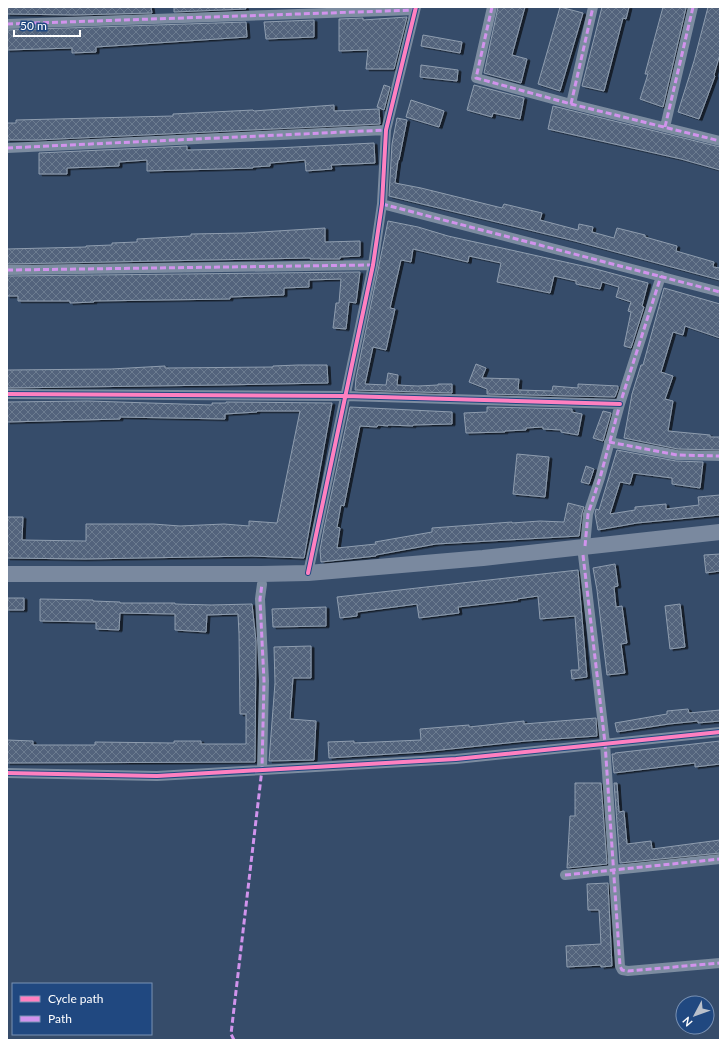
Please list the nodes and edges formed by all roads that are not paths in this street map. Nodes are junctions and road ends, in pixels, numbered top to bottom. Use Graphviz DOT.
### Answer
graph roads {
  1 [pos="492,7"];
  2 [pos="593,7"];
  3 [pos="693,7"];
  4 [pos="415,9"];
  5 [pos="7,24"];
  6 [pos="571,104"];
  7 [pos="665,127"];
  8 [pos="386,130"];
  9 [pos="720,141"];
  10 [pos="7,148"];
  11 [pos="382,204"];
  12 [pos="373,265"];
  13 [pos="7,270"];
  14 [pos="661,276"];
  15 [pos="720,292"];
  16 [pos="7,394"];
  17 [pos="345,396"];
  18 [pos="620,404"];
  19 [pos="609,442"];
  20 [pos="720,456"];
  21 [pos="720,532"];
  22 [pos="720,542"];
  23 [pos="584,551"];
  24 [pos="308,573"];
  25 [pos="7,574"];
  26 [pos="7,584"];
  27 [pos="262,584"];
  28 [pos="720,732"];
  29 [pos="605,743"];
  30 [pos="262,769"];
  31 [pos="7,773"];
  32 [pos="720,859"];
  33 [pos="613,870"];
  34 [pos="565,875"];
  35 [pos="720,963"];
  1 -- 6 [label="street"];
  2 -- 6 [label="street"];
  3 -- 7 [label="street"];
  4 -- 5 [label="street"];
  4 -- 8 [label="street"];
  6 -- 7 [label="street"];
  7 -- 9 [label="street"];
  8 -- 10 [label="street"];
  8 -- 11 [label="street"];
  11 -- 12 [label="street"];
  11 -- 14 [label="street"];
  12 -- 13 [label="street"];
  12 -- 17 [label="street"];
  14 -- 15 [label="street"];
  14 -- 18 [label="street"];
  16 -- 17 [label="street"];
  17 -- 18 [label="street"];
  17 -- 24 [label="street"];
  18 -- 19 [label="street"];
  19 -- 20 [label="street"];
  19 -- 23 [label="street"];
  21 -- 23 [label="main road"];
  22 -- 23 [label="main road"];
  23 -- 24 [label="main road"];
  23 -- 27 [label="main road"];
  23 -- 29 [label="street"];
  24 -- 25 [label="main road"];
  26 -- 27 [label="main road"];
  27 -- 30 [label="street"];
  28 -- 29 [label="street"];
  29 -- 30 [label="street"];
  29 -- 33 [label="street"];
  30 -- 31 [label="street"];
  32 -- 33 [label="street"];
  33 -- 34 [label="street"];
  33 -- 35 [label="street"];
}
